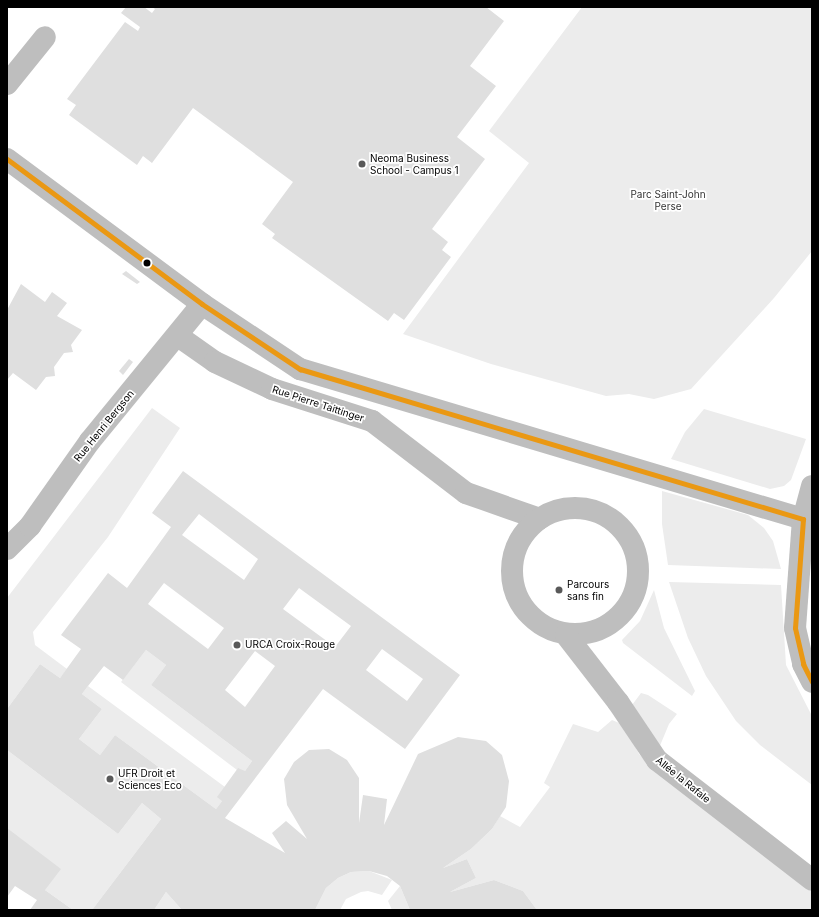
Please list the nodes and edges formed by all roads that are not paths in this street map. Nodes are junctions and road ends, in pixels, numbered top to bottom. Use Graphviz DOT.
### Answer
graph roads {
  1 [pos="45,37"];
  2 [pos="7,84"];
  3 [pos="7,159"];
  4 [pos="202,304"];
  5 [pos="178,336"];
  6 [pos="812,486"];
  7 [pos="540,519"];
  8 [pos="803,519"];
  9 [pos="7,549"];
  10 [pos="566,635"];
  11 [pos="812,682"];
  12 [pos="812,880"];
  1 -- 2 [label="street"];
  3 -- 4 [label="street"];
  4 -- 5 [label="street, Rue Henri Bergson"];
  4 -- 8 [label="street"];
  5 -- 7 [label="street, Rue Pierre Taittinger"];
  5 -- 9 [label="street, Rue Henri Bergson"];
  6 -- 8 [label="street"];
  7 -- 10 [label="street"];
  7 -- 10 [label="street"];
  8 -- 11 [label="street"];
  10 -- 12 [label="street, Allée la Rafale"];
}
